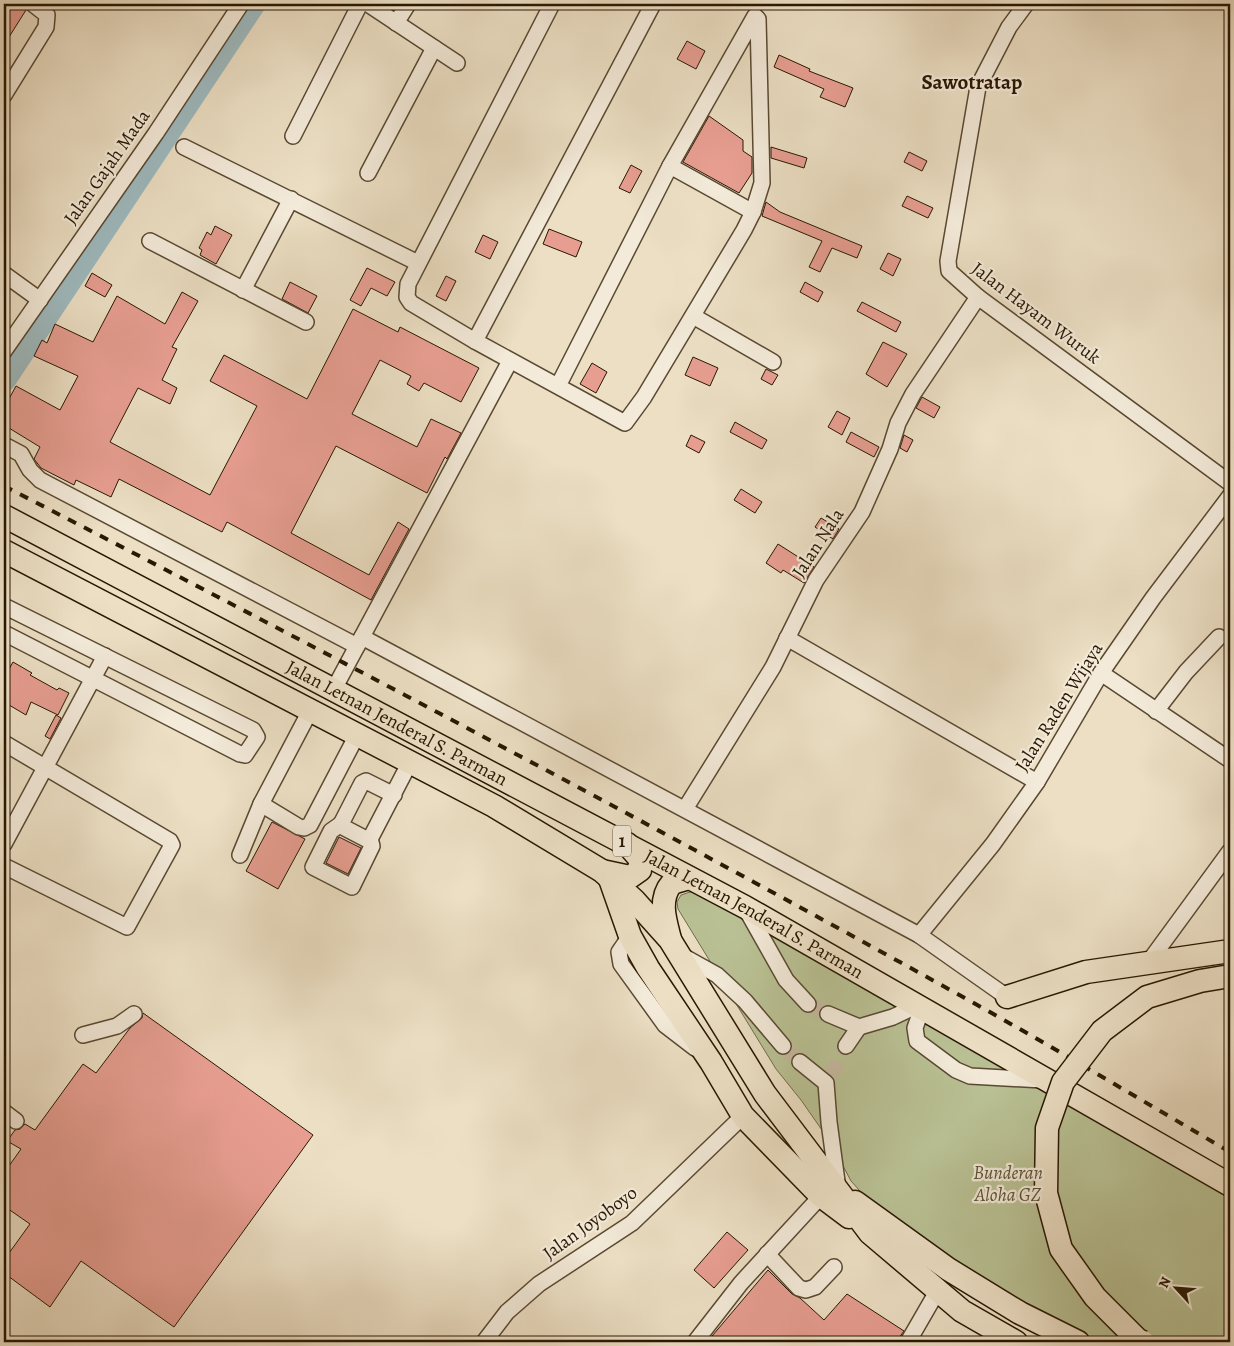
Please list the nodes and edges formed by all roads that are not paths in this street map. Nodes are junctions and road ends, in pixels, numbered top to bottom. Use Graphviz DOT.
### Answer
graph roads {
  1 [pos="33,4"];
  2 [pos="240,4"];
  3 [pos="360,4"];
  4 [pos="368,4"];
  5 [pos="408,4"];
  6 [pos="552,4"];
  7 [pos="653,4"];
  8 [pos="1026,4"];
  9 [pos="396,23"];
  10 [pos="434,48"];
  11 [pos="457,63"];
  12 [pos="4,95"];
  13 [pos="293,136"];
  14 [pos="184,147"];
  15 [pos="670,166"];
  16 [pos="368,173"];
  17 [pos="291,199"];
  18 [pos="753,212"];
  19 [pos="150,241"];
  20 [pos="418,263"];
  21 [pos="4,274"];
  22 [pos="244,290"];
  23 [pos="978,297"];
  24 [pos="40,300"];
  25 [pos="693,316"];
  26 [pos="306,322"];
  27 [pos="474,341"];
  28 [pos="4,351"];
  29 [pos="510,361"];
  30 [pos="773,362"];
  31 [pos="558,386"];
  32 [pos="4,445"];
  33 [pos="1230,483"];
  34 [pos="1230,496"];
  35 [pos="4,516"];
  36 [pos="4,551"];
  37 [pos="4,606"];
  38 [pos="4,633"];
  39 [pos="1219,637"];
  40 [pos="787,638"];
  41 [pos="359,641"];
  42 [pos="105,656"];
  43 [pos="1101,673"];
  44 [pos="94,678"];
  45 [pos="334,688"];
  46 [pos="310,711"];
  47 [pos="1156,711"];
  48 [pos="357,735"];
  49 [pos="4,743"];
  50 [pos="1230,760"];
  51 [pos="410,762"];
  52 [pos="46,768"];
  53 [pos="1037,782"];
  54 [pos="394,794"];
  55 [pos="261,804"];
  56 [pos="685,809"];
  57 [pos="341,824"];
  58 [pos="370,839"];
  59 [pos="624,842"];
  60 [pos="4,844"];
  61 [pos="1230,851"];
  62 [pos="240,855"];
  63 [pos="4,866"];
  64 [pos="606,874"];
  65 [pos="689,878"];
  66 [pos="745,907"];
  67 [pos="918,935"];
  68 [pos="674,947"];
  69 [pos="1230,951"];
  70 [pos="1148,963"];
  71 [pos="1230,976"];
  72 [pos="1007,997"];
  73 [pos="808,1004"];
  74 [pos="920,1006"];
  75 [pos="134,1014"];
  76 [pos="828,1014"];
  77 [pos="859,1027"];
  78 [pos="83,1035"];
  79 [pos="783,1046"];
  80 [pos="846,1046"];
  81 [pos="800,1062"];
  82 [pos="1051,1081"];
  83 [pos="743,1116"];
  84 [pos="1230,1185"];
  85 [pos="830,1193"];
  86 [pos="767,1254"];
  87 [pos="834,1267"];
  88 [pos="935,1297"];
  89 [pos="914,1340"];
  90 [pos="484,1342"];
  91 [pos="696,1342"];
  92 [pos="1016,1342"];
  93 [pos="1078,1342"];
  94 [pos="1143,1342"];
  1 -- 12 [label="street"];
  2 -- 24 [label="street, Jalan Gajah Mada"];
  3 -- 13 [label="street"];
  4 -- 9 [label="street"];
  5 -- 9 [label="street"];
  6 -- 20 [label="street"];
  7 -- 27 [label="street"];
  8 -- 23 [label="street, Jalan Hayam Wuruk"];
  9 -- 10 [label="street"];
  10 -- 11 [label="street"];
  10 -- 16 [label="street"];
  14 -- 17 [label="street"];
  15 -- 18 [label="street"];
  15 -- 18 [label="street"];
  15 -- 31 [label="street"];
  17 -- 20 [label="street"];
  17 -- 22 [label="street"];
  18 -- 25 [label="street"];
  19 -- 22 [label="street"];
  20 -- 27 [label="street"];
  21 -- 24 [label="street"];
  22 -- 26 [label="street"];
  23 -- 33 [label="street, Jalan Hayam Wuruk"];
  23 -- 40 [label="street, Jalan Nala"];
  24 -- 28 [label="street, Jalan Gajah Mada"];
  25 -- 30 [label="street"];
  25 -- 31 [label="street"];
  27 -- 29 [label="street"];
  29 -- 31 [label="street"];
  29 -- 41 [label="street"];
  32 -- 41 [label="street"];
  34 -- 43 [label="street, Jalan Raden Wijaya"];
  35 -- 45 [label="highway, Jalan Letnan Jenderal S. Parman / 1"];
  36 -- 46 [label="highway, Jalan Letnan Jenderal S. Parman / 1"];
  37 -- 42 [label="street"];
  38 -- 44 [label="street"];
  39 -- 47 [label="street"];
  40 -- 53 [label="street"];
  40 -- 56 [label="street, Jalan Nala"];
  41 -- 45 [label="street"];
  41 -- 56 [label="street"];
  42 -- 44 [label="street"];
  42 -- 44 [label="street"];
  43 -- 47 [label="street"];
  43 -- 53 [label="street, Jalan Raden Wijaya"];
  44 -- 52 [label="street"];
  45 -- 59 [label="highway, Jalan Letnan Jenderal S. Parman / 1"];
  46 -- 48 [label="highway, Jalan Letnan Jenderal S. Parman / 1"];
  46 -- 55 [label="street"];
  47 -- 50 [label="street"];
  48 -- 51 [label="highway, Jalan Letnan Jenderal S. Parman / 1"];
  48 -- 55 [label="street"];
  49 -- 52 [label="street"];
  51 -- 54 [label="street"];
  51 -- 64 [label="highway, Jalan Letnan Jenderal S. Parman / 1"];
  52 -- 60 [label="street"];
  52 -- 63 [label="street"];
  53 -- 67 [label="street, Jalan Raden Wijaya"];
  54 -- 57 [label="street"];
  54 -- 58 [label="street"];
  55 -- 62 [label="street"];
  56 -- 67 [label="street"];
  57 -- 58 [label="street"];
  57 -- 58 [label="street"];
  59 -- 64 [label="highway"];
  59 -- 65 [label="highway, Jalan Letnan Jenderal S. Parman / 1"];
  61 -- 70 [label="street"];
  64 -- 68 [label="highway, Jalan Letnan Jenderal S. Parman / 1"];
  64 -- 83 [label="highway"];
  65 -- 66 [label="highway, Jalan Letnan Jenderal S. Parman / 1"];
  65 -- 68 [label="highway"];
  66 -- 73 [label="street"];
  66 -- 74 [label="highway, Jalan Letnan Jenderal S. Parman / 1"];
  67 -- 72 [label="street"];
  68 -- 79 [label="street"];
  68 -- 85 [label="highway, Jalan Letnan Jenderal S. Parman / 1"];
  69 -- 70 [label="highway"];
  70 -- 72 [label="highway"];
  71 -- 94 [label="highway, bridge"];
  74 -- 77 [label="street"];
  74 -- 82 [label="highway, Jalan Letnan Jenderal S. Parman / 1"];
  74 -- 82 [label="street"];
  75 -- 78 [label="street"];
  76 -- 77 [label="street"];
  77 -- 80 [label="street"];
  81 -- 85 [label="street"];
  82 -- 84 [label="highway, Jalan Letnan Jenderal S. Parman / 1"];
  83 -- 85 [label="highway"];
  83 -- 90 [label="street, Jalan Joyoboyo"];
  85 -- 86 [label="street"];
  85 -- 88 [label="highway, Jalan Letnan Jenderal S. Parman / 1"];
  85 -- 93 [label="highway"];
  86 -- 87 [label="street"];
  86 -- 91 [label="street"];
  88 -- 89 [label="street"];
  88 -- 92 [label="highway, Jalan Letnan Jenderal S. Parman / 1"];
}
